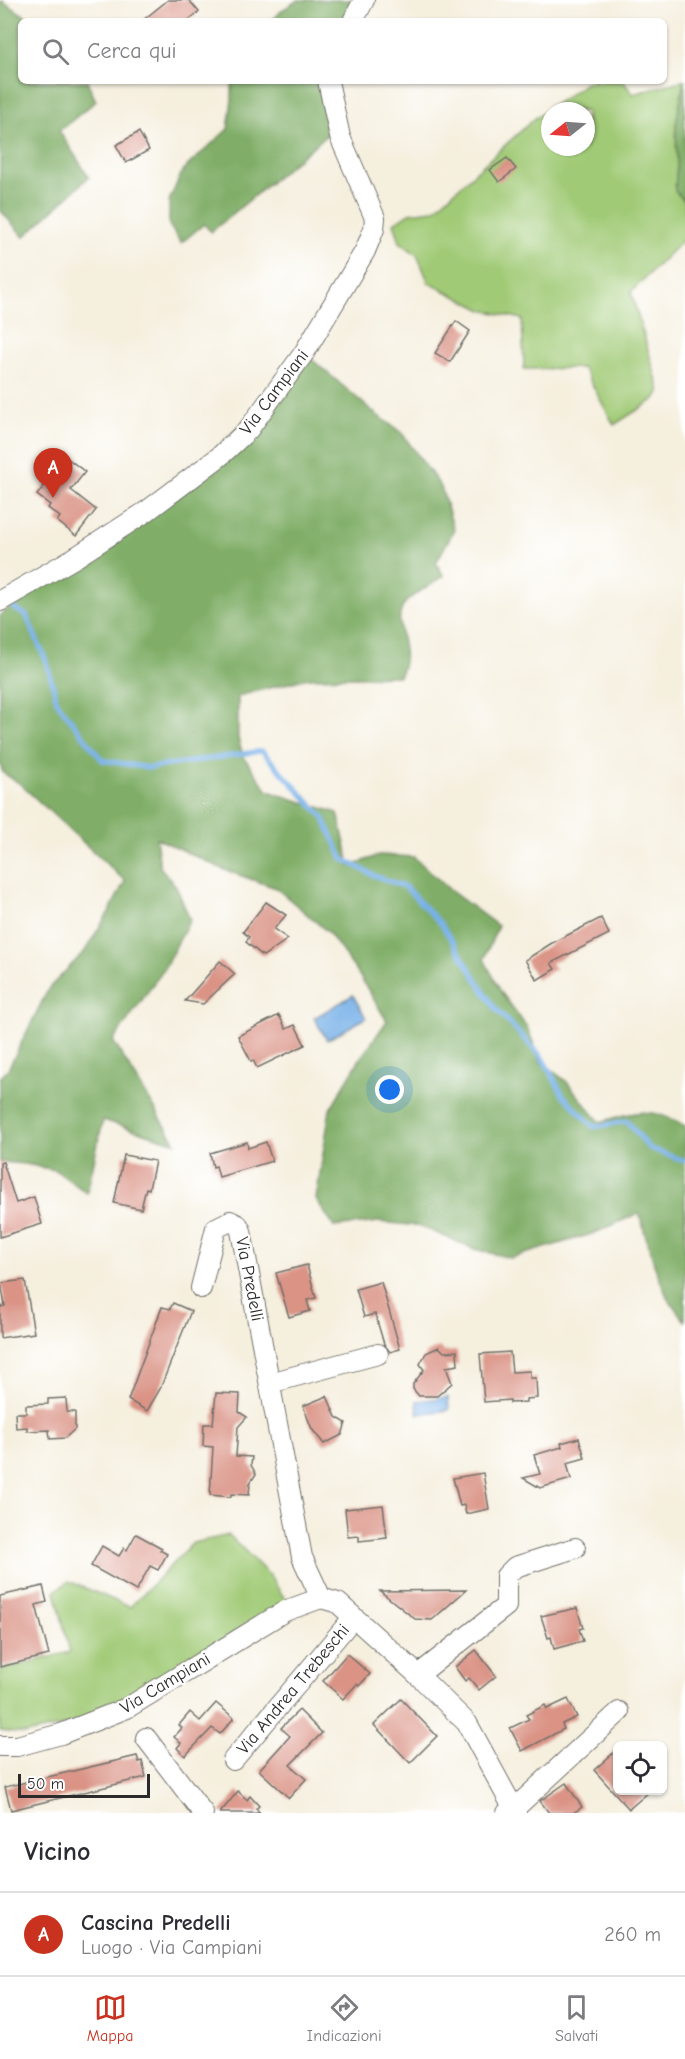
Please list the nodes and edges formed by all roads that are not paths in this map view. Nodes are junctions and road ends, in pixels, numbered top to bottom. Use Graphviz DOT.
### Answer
graph roads {
  1 [pos="364,0"];
  2 [pos="355,18"];
  3 [pos="329,84"];
  4 [pos="0,601"];
  5 [pos="201,1288"];
  6 [pos="378,1354"];
  7 [pos="270,1383"];
  8 [pos="575,1548"];
  9 [pos="321,1598"];
  10 [pos="353,1618"];
  11 [pos="418,1675"];
  12 [pos="619,1712"];
  13 [pos="146,1738"];
  14 [pos="0,1746"];
  15 [pos="233,1760"];
  16 [pos="512,1812"];
  17 [pos="203,1813"];
  1 -- 2 [label="street"];
  3 -- 4 [label="street, Via Campiani"];
  5 -- 7 [label="street, Via Predelli"];
  6 -- 7 [label="street"];
  7 -- 9 [label="street, Via Predelli"];
  8 -- 11 [label="street"];
  9 -- 10 [label="street, Via Andrea Trebeschi"];
  9 -- 14 [label="street, Via Campiani"];
  10 -- 11 [label="street, Via Andrea Trebeschi"];
  10 -- 15 [label="street, Via Andrea Trebeschi"];
  11 -- 16 [label="street, Via Andrea Trebeschi"];
  12 -- 16 [label="street"];
  13 -- 17 [label="street"];
}
